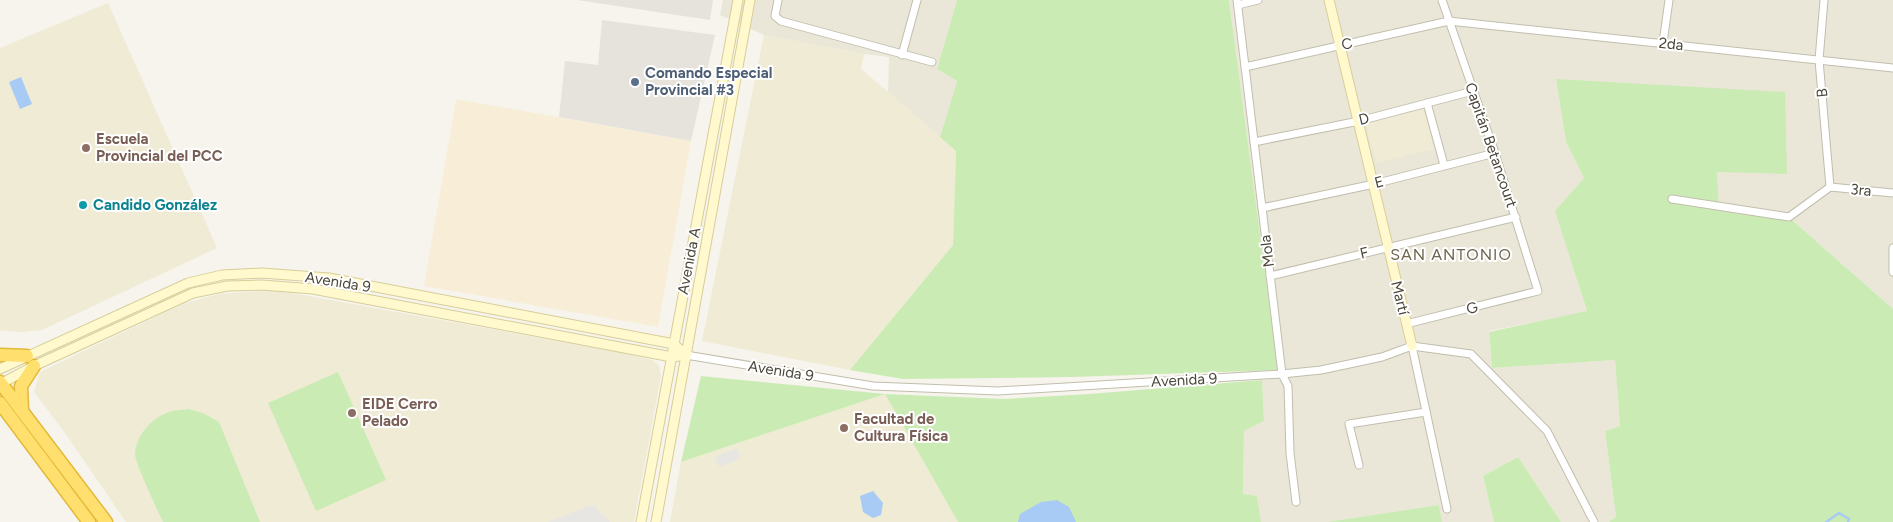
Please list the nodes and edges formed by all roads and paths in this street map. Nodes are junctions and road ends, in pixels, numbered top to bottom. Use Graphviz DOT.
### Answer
graph roads {
  1 [pos="738,0"];
  2 [pos="750,0"];
  3 [pos="778,0"];
  4 [pos="917,0"];
  5 [pos="1258,0"];
  6 [pos="1330,0"];
  7 [pos="1442,0"];
  8 [pos="1669,0"];
  9 [pos="1824,0"];
  10 [pos="1238,2"];
  11 [pos="1450,21"];
  12 [pos="1663,43"];
  13 [pos="1341,46"];
  14 [pos="902,55"];
  15 [pos="1818,60"];
  16 [pos="932,62"];
  17 [pos="1245,67"];
  18 [pos="1893,68"];
  19 [pos="1473,91"];
  20 [pos="1427,104"];
  21 [pos="1359,121"];
  22 [pos="1254,142"];
  23 [pos="1495,153"];
  24 [pos="1444,165"];
  25 [pos="1374,184"];
  26 [pos="1830,187"];
  27 [pos="1893,193"];
  28 [pos="1672,199"];
  29 [pos="1262,208"];
  30 [pos="1516,217"];
  31 [pos="1388,247"];
  32 [pos="1893,248"];
  33 [pos="1892,272"];
  34 [pos="1270,276"];
  35 [pos="1538,291"];
  36 [pos="411,294"];
  37 [pos="146,302"];
  38 [pos="408,308"];
  39 [pos="151,313"];
  40 [pos="1406,324"];
  41 [pos="674,344"];
  42 [pos="1412,346"];
  43 [pos="0,355"];
  44 [pos="686,355"];
  45 [pos="672,358"];
  46 [pos="30,361"];
  47 [pos="0,369"];
  48 [pos="1282,374"];
  49 [pos="0,383"];
  50 [pos="0,403"];
  51 [pos="22,412"];
  52 [pos="1426,412"];
  53 [pos="1359,465"];
  54 [pos="660,498"];
  55 [pos="1296,502"];
  56 [pos="644,506"];
  57 [pos="1448,509"];
  58 [pos="89,522"];
  59 [pos="106,522"];
  60 [pos="641,522"];
  61 [pos="656,522"];
  62 [pos="1594,522"];
  1 -- 41 [label="street, Avenida A"];
  2 -- 44 [label="street, Avenida A"];
  3 -- 14 [label="street"];
  4 -- 14 [label="street"];
  5 -- 10 [label="street"];
  6 -- 13 [label="street, Martí"];
  7 -- 11 [label="street, Capitán Betancourt"];
  8 -- 12 [label="street"];
  9 -- 15 [label="street, B"];
  10 -- 17 [label="street, Mola"];
  11 -- 12 [label="street, 2da"];
  11 -- 13 [label="street, C"];
  11 -- 19 [label="street, Capitán Betancourt"];
  12 -- 15 [label="street, 2da"];
  13 -- 17 [label="street, C"];
  13 -- 21 [label="street, Martí"];
  14 -- 16 [label="street"];
  15 -- 18 [label="street, 2da"];
  15 -- 26 [label="street, B"];
  17 -- 22 [label="street, Mola"];
  19 -- 20 [label="street, D"];
  19 -- 23 [label="street, Capitán Betancourt"];
  20 -- 21 [label="street, D"];
  20 -- 24 [label="street"];
  21 -- 22 [label="street, D"];
  21 -- 25 [label="street, Martí"];
  22 -- 29 [label="street, Mola"];
  23 -- 24 [label="street, E"];
  23 -- 30 [label="street, Capitán Betancourt"];
  24 -- 25 [label="street, E"];
  25 -- 29 [label="street, E"];
  25 -- 31 [label="street, Martí"];
  26 -- 27 [label="street, 3ra"];
  26 -- 28 [label="street"];
  29 -- 34 [label="street, Mola"];
  30 -- 31 [label="street, F"];
  30 -- 35 [label="street, Capitán Betancourt"];
  31 -- 34 [label="street, F"];
  31 -- 40 [label="street, Martí"];
  32 -- 33 [label="street"];
  34 -- 48 [label="street, Mola"];
  35 -- 40 [label="street, G"];
  36 -- 37 [label="street, Avenida 9"];
  36 -- 38 [label="street"];
  36 -- 41 [label="street, Avenida 9"];
  37 -- 39 [label="street"];
  37 -- 46 [label="street, Avenida 9"];
  38 -- 39 [label="street, Avenida 9"];
  38 -- 45 [label="street, Avenida 9"];
  39 -- 46 [label="street, Avenida 9"];
  40 -- 42 [label="street, Martí"];
  41 -- 44 [label="street"];
  41 -- 45 [label="street, Avenida A"];
  42 -- 48 [label="street, Avenida 9"];
  42 -- 52 [label="street, Martí"];
  42 -- 62 [label="street, Avenida 9"];
  43 -- 46 [label="highway"];
  44 -- 45 [label="street, Avenida 9"];
  44 -- 48 [label="street, Avenida 9"];
  44 -- 54 [label="street, Avenida A"];
  45 -- 56 [label="street, Avenida A"];
  46 -- 47 [label="street, Avenida 9"];
  46 -- 49 [label="street, Avenida 9"];
  46 -- 51 [label="highway"];
  48 -- 55 [label="street, Mola"];
  49 -- 51 [label="highway"];
  50 -- 58 [label="highway"];
  51 -- 59 [label="highway"];
  52 -- 53 [label="street"];
  52 -- 57 [label="street, Martí"];
  54 -- 56 [label="street"];
  54 -- 61 [label="street, Avenida A"];
  56 -- 60 [label="street, Avenida A"];
}
